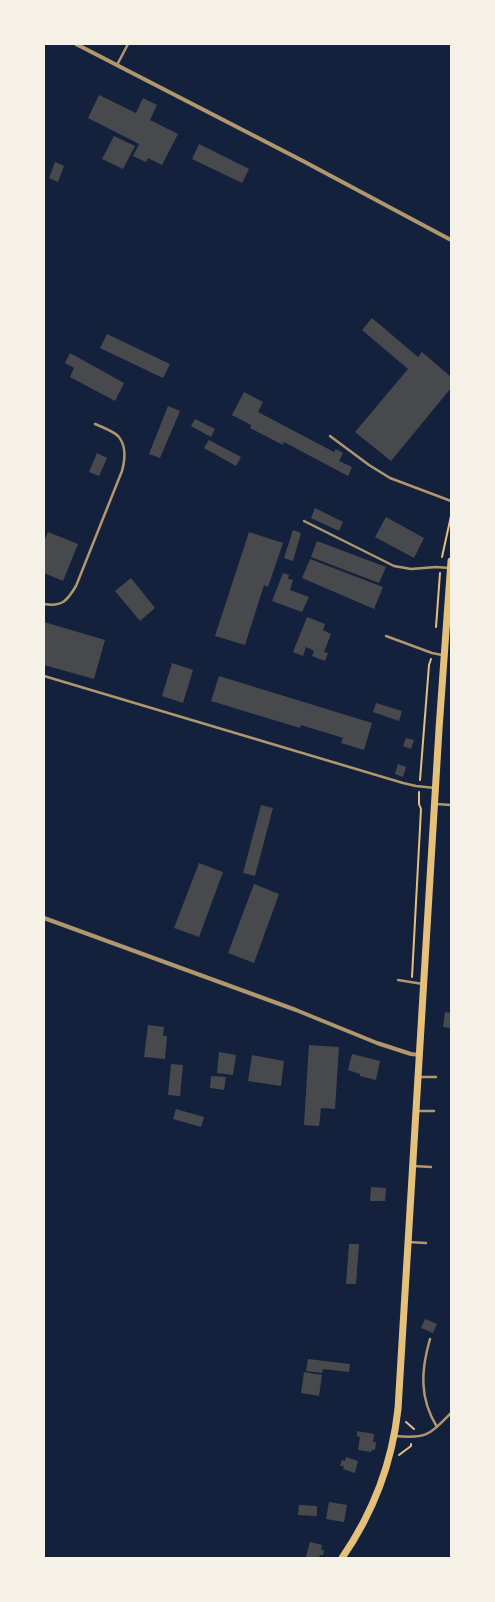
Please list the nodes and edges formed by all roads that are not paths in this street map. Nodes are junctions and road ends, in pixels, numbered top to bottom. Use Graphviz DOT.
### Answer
graph roads {
  1 [pos="76,44"];
  2 [pos="128,44"];
  3 [pos="117,65"];
  4 [pos="451,240"];
  5 [pos="95,424"];
  6 [pos="330,436"];
  7 [pos="451,501"];
  8 [pos="304,522"];
  9 [pos="451,565"];
  10 [pos="450,585"];
  11 [pos="44,604"];
  12 [pos="386,636"];
  13 [pos="444,655"];
  14 [pos="44,676"];
  15 [pos="435,788"];
  16 [pos="434,804"];
  17 [pos="451,805"];
  18 [pos="44,918"];
  19 [pos="398,980"];
  20 [pos="424,984"];
  21 [pos="420,1056"];
  22 [pos="418,1077"];
  23 [pos="436,1077"];
  24 [pos="416,1111"];
  25 [pos="434,1111"];
  26 [pos="413,1166"];
  27 [pos="431,1167"];
  28 [pos="408,1242"];
  29 [pos="426,1243"];
  30 [pos="430,1339"];
  31 [pos="451,1413"];
  32 [pos="437,1426"];
  33 [pos="395,1435"];
  34 [pos="342,1558"];
  1 -- 3 [label="street"];
  2 -- 3 [label="lane"];
  3 -- 4 [label="street"];
  5 -- 11 [label="lane"];
  6 -- 7 [label="lane"];
  8 -- 9 [label="lane"];
  9 -- 10 [label="main road"];
  10 -- 13 [label="main road"];
  12 -- 13 [label="lane"];
  13 -- 15 [label="main road"];
  14 -- 15 [label="lane"];
  15 -- 16 [label="main road"];
  16 -- 17 [label="lane"];
  16 -- 20 [label="main road"];
  18 -- 21 [label="street"];
  19 -- 20 [label="lane"];
  20 -- 21 [label="main road"];
  21 -- 22 [label="main road"];
  22 -- 23 [label="lane"];
  22 -- 24 [label="main road"];
  24 -- 25 [label="lane"];
  24 -- 26 [label="main road"];
  26 -- 27 [label="lane"];
  26 -- 28 [label="main road"];
  28 -- 29 [label="lane"];
  28 -- 33 [label="main road"];
  30 -- 32 [label="lane"];
  31 -- 32 [label="lane"];
  32 -- 33 [label="lane"];
  33 -- 34 [label="main road"];
}
